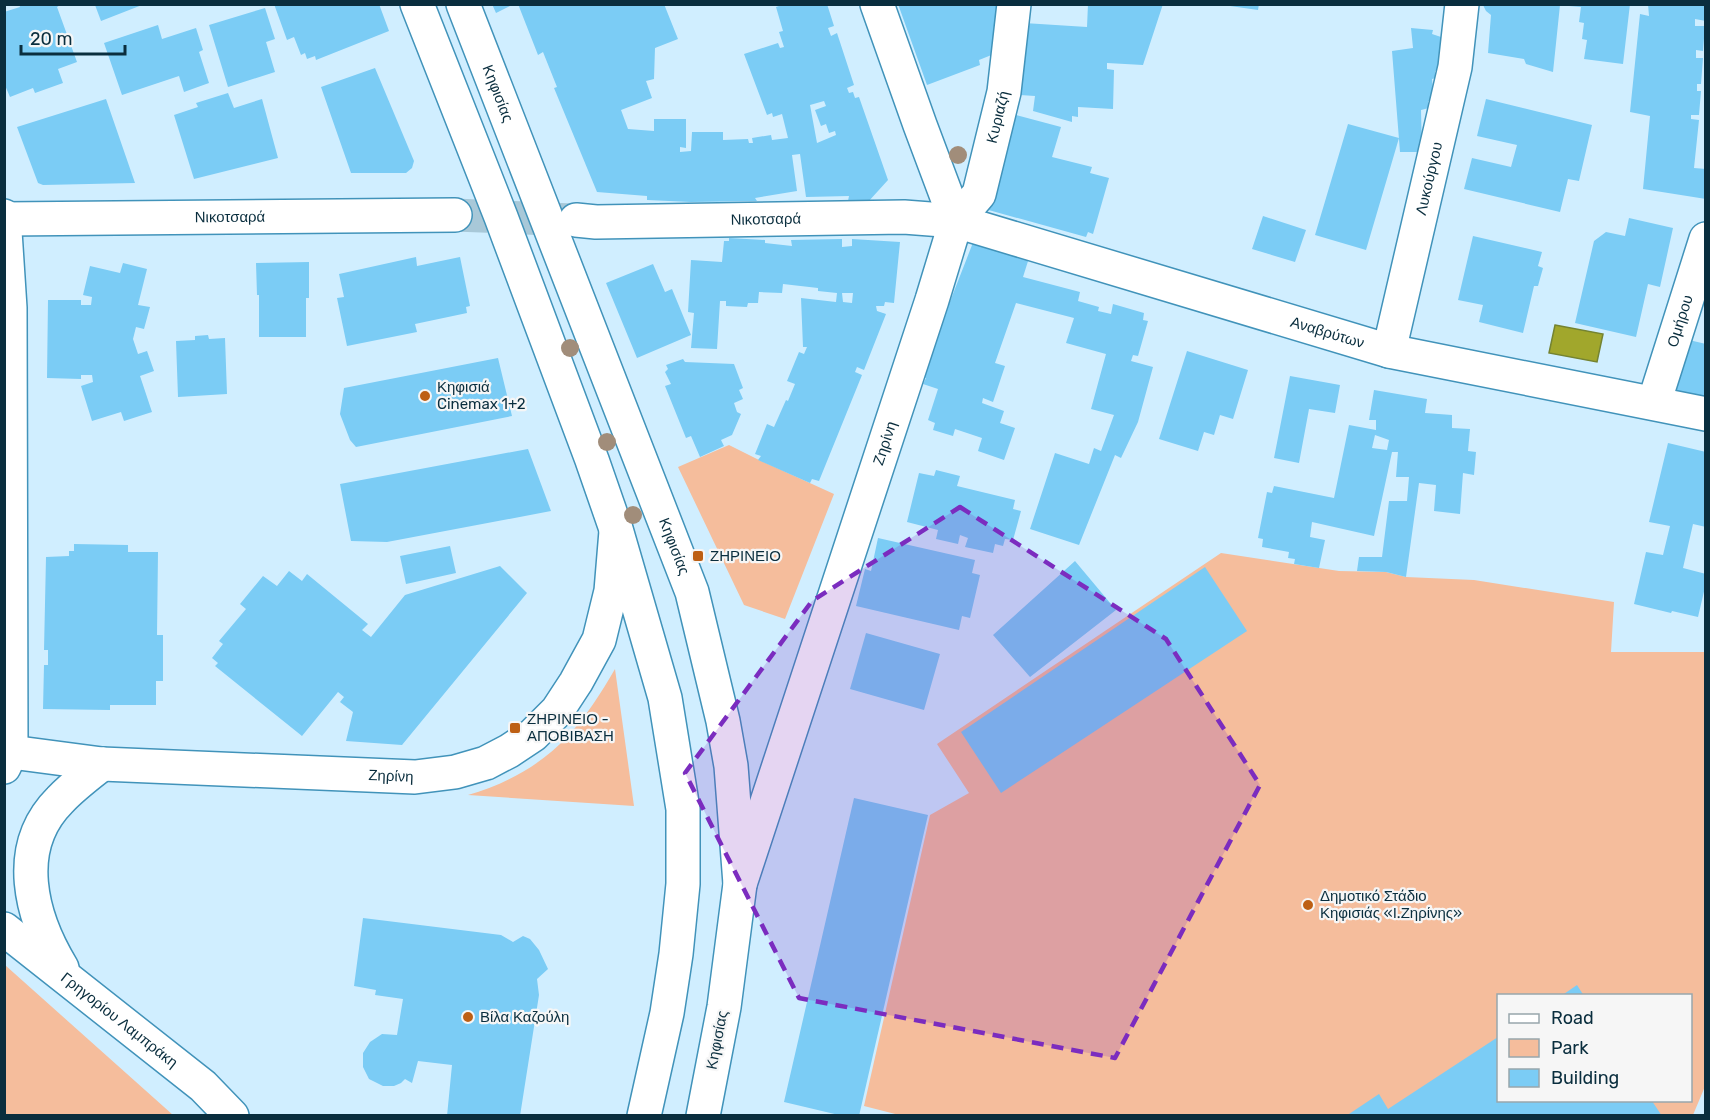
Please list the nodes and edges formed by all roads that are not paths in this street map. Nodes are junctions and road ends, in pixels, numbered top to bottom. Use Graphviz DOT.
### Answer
graph roads {
  1 [pos="417,4"];
  2 [pos="463,4"];
  3 [pos="877,4"];
  4 [pos="1014,4"];
  5 [pos="1462,4"];
  6 [pos="455,215"];
  7 [pos="5,218"];
  8 [pos="576,220"];
  9 [pos="956,221"];
  10 [pos="1706,239"];
  11 [pos="1389,351"];
  12 [pos="1654,403"];
  13 [pos="1706,414"];
  14 [pos="616,529"];
  15 [pos="8,760"];
  16 [pos="102,764"];
  17 [pos="740,884"];
  18 [pos="4,929"];
  19 [pos="70,980"];
  20 [pos="232,1116"];
  21 [pos="644,1116"];
  22 [pos="703,1116"];
  1 -- 14 [label="street"];
  2 -- 17 [label="street, Κηφισίας"];
  3 -- 9 [label="street"];
  4 -- 9 [label="street, Κυριαζή"];
  5 -- 11 [label="street, Λυκούργου"];
  6 -- 7 [label="street, Νικοτσαρά"];
  7 -- 15 [label="street"];
  8 -- 9 [label="street, Νικοτσαρά"];
  9 -- 11 [label="street, Αναβρύτων"];
  9 -- 17 [label="street, Ζηρίνη"];
  10 -- 12 [label="street, Ομήρου"];
  11 -- 12 [label="street, Αναβρύτων"];
  12 -- 13 [label="street, Αναβρύτων"];
  14 -- 16 [label="street, Ζηρίνη"];
  14 -- 21 [label="street"];
  15 -- 16 [label="street, Ζηρίνη"];
  16 -- 19 [label="street"];
  17 -- 22 [label="street, Κηφισίας"];
  18 -- 19 [label="street, Γρηγορίου Λαμπράκη"];
  19 -- 20 [label="street, Γρηγορίου Λαμπράκη"];
}
